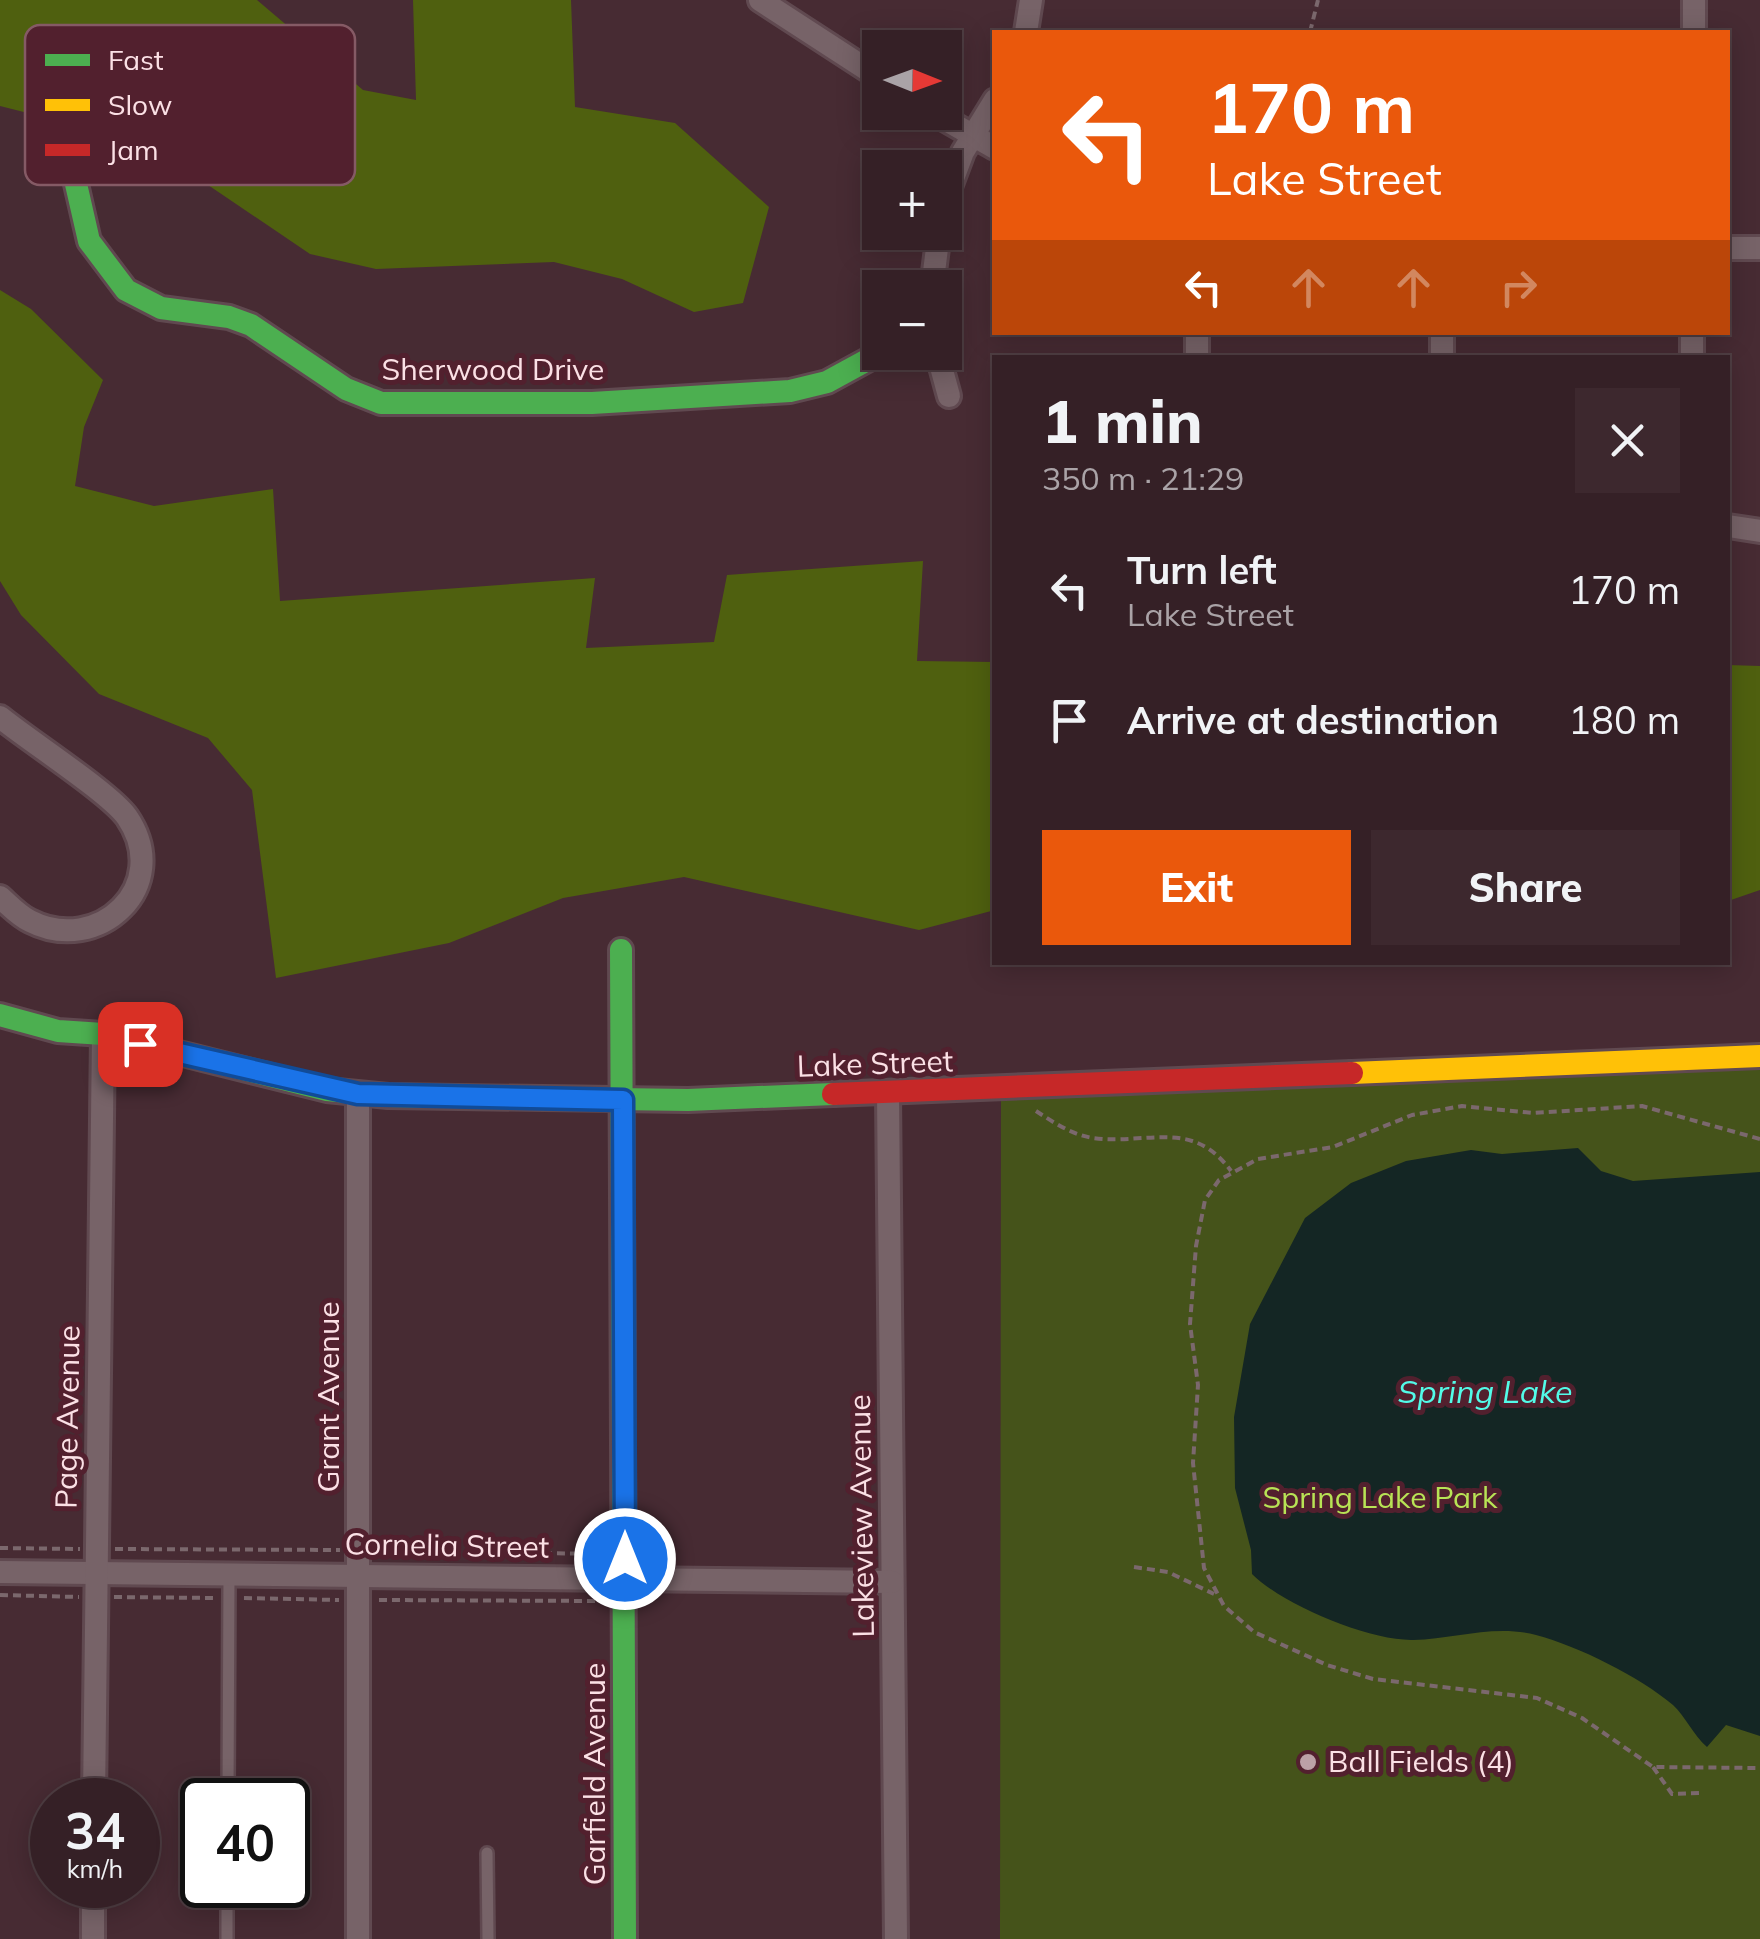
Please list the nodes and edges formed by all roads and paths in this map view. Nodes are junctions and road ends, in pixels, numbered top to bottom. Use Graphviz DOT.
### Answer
graph roads {
  1 [pos="760,0"];
  2 [pos="1031,0"];
  3 [pos="1318,0"];
  4 [pos="1694,0"];
  5 [pos="1026,30"];
  6 [pos="1310,30"];
  7 [pos="1694,30"];
  8 [pos="862,66"];
  9 [pos="992,105"];
  10 [pos="960,130"];
  11 [pos="972,138"];
  12 [pos="992,147"];
  13 [pos="962,157"];
  14 [pos="76,185"];
  15 [pos="1730,248"];
  16 [pos="1760,248"];
  17 [pos="862,363"];
  18 [pos="941,370"];
  19 [pos="949,396"];
  20 [pos="1730,526"];
  21 [pos="1760,531"];
  22 [pos="0,717"];
  23 [pos="0,897"];
  24 [pos="620,950"];
  25 [pos="0,1015"];
  26 [pos="103,1034"];
  27 [pos="1760,1056"];
  28 [pos="888,1093"];
  29 [pos="358,1094"];
  30 [pos="623,1100"];
  31 [pos="1030,1107"];
  32 [pos="1760,1140"];
  33 [pos="1231,1171"];
  34 [pos="0,1548"];
  35 [pos="96,1549"];
  36 [pos="359,1550"];
  37 [pos="1134,1567"];
  38 [pos="625,1569"];
  39 [pos="0,1572"];
  40 [pos="359,1575"];
  41 [pos="892,1582"];
  42 [pos="95,1585"];
  43 [pos="228,1586"];
  44 [pos="1214,1594"];
  45 [pos="0,1595"];
  46 [pos="359,1600"];
  47 [pos="599,1601"];
  48 [pos="1653,1766"];
  49 [pos="1760,1768"];
  50 [pos="94,1778"];
  51 [pos="228,1778"];
  52 [pos="1700,1793"];
  53 [pos="488,1853"];
  54 [pos="93,1908"];
  55 [pos="227,1908"];
  56 [pos="92,1939"];
  57 [pos="227,1939"];
  58 [pos="358,1939"];
  59 [pos="488,1939"];
  60 [pos="625,1939"];
  61 [pos="896,1939"];
  1 -- 8 [label="street"];
  2 -- 5 [label="street"];
  3 -- 6 [label="path"];
  4 -- 7 [label="street"];
  9 -- 11 [label="street"];
  10 -- 11 [label="street"];
  11 -- 12 [label="street"];
  11 -- 13 [label="street"];
  14 -- 17 [label="street, Sherwood Drive"];
  15 -- 16 [label="street"];
  18 -- 19 [label="street"];
  20 -- 21 [label="street"];
  22 -- 23 [label="street"];
  24 -- 30 [label="street, Garfield Avenue"];
  25 -- 26 [label="street, Lake Street"];
  26 -- 29 [label="street, Lake Street"];
  26 -- 35 [label="street, Page Avenue"];
  27 -- 28 [label="street, Lake Street"];
  28 -- 30 [label="street, Lake Street"];
  28 -- 41 [label="street, Lakeview Avenue"];
  29 -- 30 [label="street, Lake Street"];
  29 -- 36 [label="street, Grant Avenue"];
  30 -- 38 [label="street, Garfield Avenue"];
  31 -- 33 [label="path"];
  32 -- 33 [label="path"];
  33 -- 44 [label="path"];
  34 -- 35 [label="path"];
  35 -- 36 [label="path"];
  35 -- 42 [label="street, Page Avenue"];
  36 -- 38 [label="path"];
  36 -- 40 [label="street, Grant Avenue"];
  37 -- 44 [label="path"];
  38 -- 40 [label="street, Cornelia Street"];
  38 -- 41 [label="street, Cornelia Street"];
  38 -- 60 [label="street, Garfield Avenue"];
  39 -- 42 [label="street, Cornelia Street"];
  40 -- 43 [label="street, Cornelia Street"];
  40 -- 46 [label="street, Grant Avenue"];
  41 -- 61 [label="street, Lakeview Avenue"];
  42 -- 43 [label="street, Cornelia Street"];
  42 -- 43 [label="path"];
  42 -- 45 [label="path"];
  42 -- 50 [label="street, Page Avenue"];
  43 -- 46 [label="path"];
  43 -- 51 [label="lane"];
  44 -- 48 [label="path"];
  46 -- 47 [label="path"];
  46 -- 58 [label="street, Grant Avenue"];
  48 -- 49 [label="path"];
  48 -- 52 [label="path"];
  53 -- 59 [label="lane"];
  54 -- 56 [label="street"];
  55 -- 57 [label="lane"];
}
